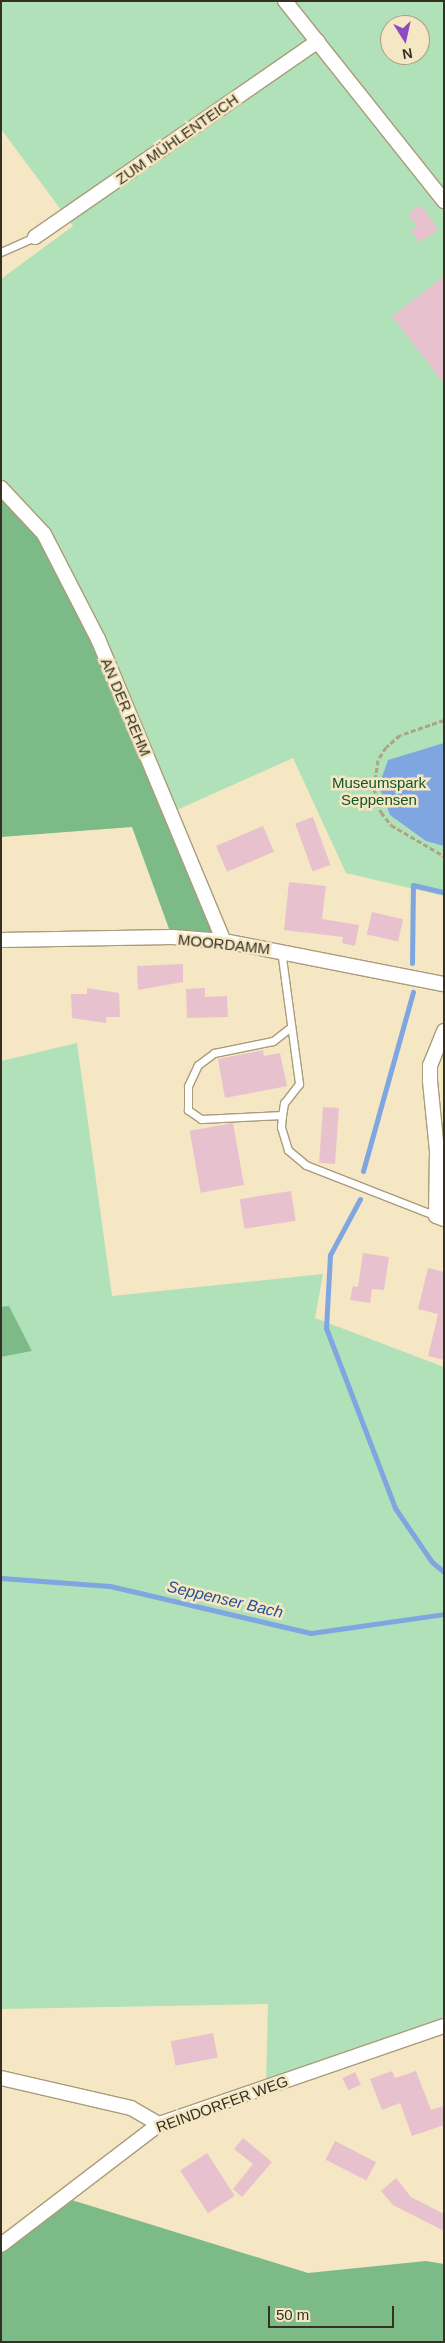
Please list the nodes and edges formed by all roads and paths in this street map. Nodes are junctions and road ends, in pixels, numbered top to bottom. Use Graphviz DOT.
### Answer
graph roads {
  1 [pos="285,1"];
  2 [pos="318,42"];
  3 [pos="444,201"];
  4 [pos="35,237"];
  5 [pos="1,252"];
  6 [pos="1,488"];
  7 [pos="444,720"];
  8 [pos="444,856"];
  9 [pos="1,940"];
  10 [pos="224,942"];
  11 [pos="280,950"];
  12 [pos="444,984"];
  13 [pos="291,1027"];
  14 [pos="444,1031"];
  15 [pos="282,1115"];
  16 [pos="440,1218"];
  17 [pos="444,2026"];
  18 [pos="1,2078"];
  19 [pos="159,2124"];
  20 [pos="1,2245"];
  1 -- 2 [label="street"];
  2 -- 3 [label="street"];
  2 -- 4 [label="street, ZUM MÜHLENTEICH"];
  4 -- 5 [label="lane"];
  6 -- 10 [label="street, AN DER REHM"];
  7 -- 8 [label="path"];
  9 -- 10 [label="street, MOORDAMM"];
  10 -- 11 [label="street, MOORDAMM"];
  11 -- 12 [label="street, MOORDAMM"];
  11 -- 13 [label="lane"];
  13 -- 15 [label="lane"];
  13 -- 15 [label="lane"];
  14 -- 16 [label="street"];
  15 -- 16 [label="lane"];
  17 -- 19 [label="street, REINDORFER WEG"];
  18 -- 19 [label="street"];
  19 -- 20 [label="street, REINDORFER WEG"];
}
